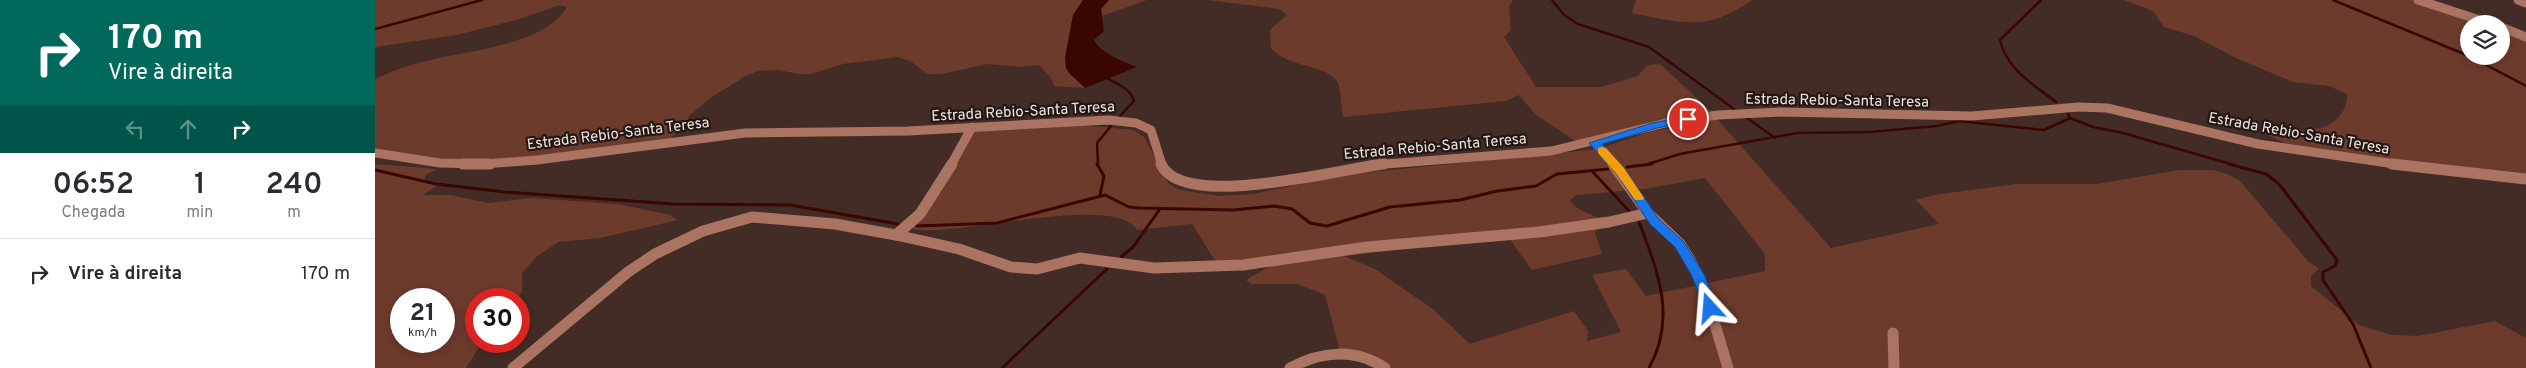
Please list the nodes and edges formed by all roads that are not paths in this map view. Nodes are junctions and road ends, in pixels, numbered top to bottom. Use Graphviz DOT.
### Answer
graph roads {
  1 [pos="2418,0"];
  2 [pos="2518,0"];
  3 [pos="2526,3"];
  4 [pos="2464,15"];
  5 [pos="2510,31"];
  6 [pos="2526,37"];
  7 [pos="972,128"];
  8 [pos="1595,143"];
  9 [pos="375,153"];
  10 [pos="2526,178"];
  11 [pos="1648,213"];
  12 [pos="896,235"];
  13 [pos="1893,333"];
  14 [pos="1729,367"];
  15 [pos="513,368"];
  16 [pos="1290,368"];
  17 [pos="1385,368"];
  18 [pos="1894,368"];
  1 -- 4 [label="street"];
  2 -- 3 [label="street"];
  5 -- 6 [label="street"];
  7 -- 8 [label="street, Estrada Rebio-Santa Teresa"];
  7 -- 9 [label="street, Estrada Rebio-Santa Teresa"];
  7 -- 12 [label="street"];
  8 -- 10 [label="street, Estrada Rebio-Santa Teresa"];
  8 -- 11 [label="street"];
  11 -- 12 [label="street"];
  11 -- 14 [label="street"];
  12 -- 15 [label="street"];
  13 -- 18 [label="street"];
  16 -- 17 [label="street"];
}
